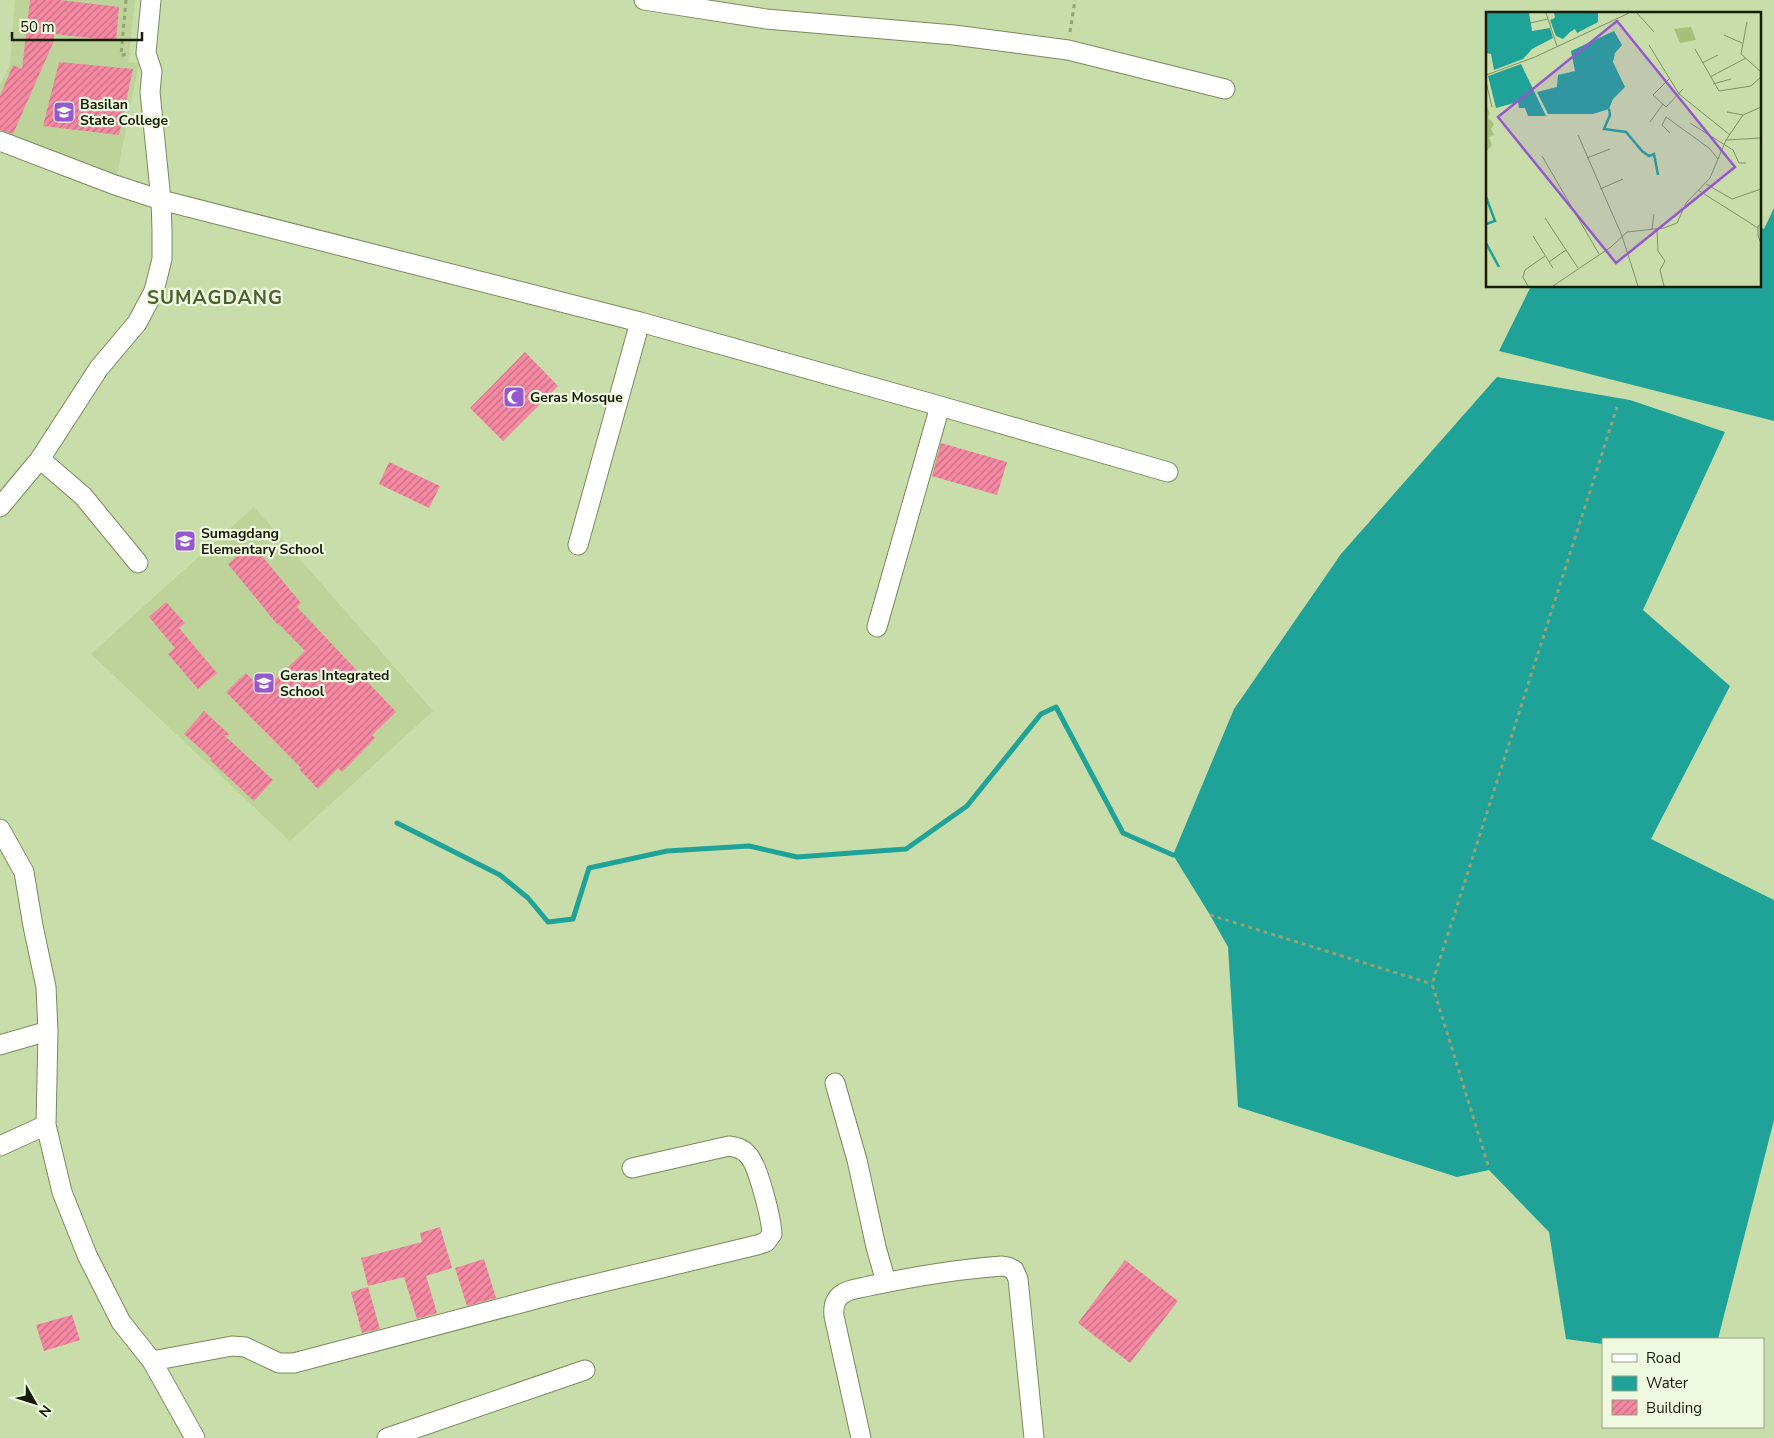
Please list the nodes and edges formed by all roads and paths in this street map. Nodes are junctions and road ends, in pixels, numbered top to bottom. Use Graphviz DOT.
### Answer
graph roads {
  1 [pos="126,0"];
  2 [pos="151,0"];
  3 [pos="644,0"];
  4 [pos="1074,0"];
  5 [pos="1068,50"];
  6 [pos="146,52"];
  7 [pos="1225,89"];
  8 [pos="0,141"];
  9 [pos="161,200"];
  10 [pos="640,322"];
  11 [pos="940,406"];
  12 [pos="1617,407"];
  13 [pos="40,460"];
  14 [pos="1168,472"];
  15 [pos="2,501"];
  16 [pos="578,546"];
  17 [pos="138,564"];
  18 [pos="877,628"];
  19 [pos="0,829"];
  20 [pos="1210,915"];
  21 [pos="1432,984"];
  22 [pos="48,1031"];
  23 [pos="0,1045"];
  24 [pos="835,1083"];
  25 [pos="46,1126"];
  26 [pos="0,1146"];
  27 [pos="1488,1165"];
  28 [pos="632,1168"];
  29 [pos="886,1282"];
  30 [pos="152,1361"];
  31 [pos="585,1370"];
  32 [pos="195,1438"];
  33 [pos="387,1438"];
  34 [pos="861,1438"];
  35 [pos="1034,1438"];
  1 -- 6 [label="path"];
  2 -- 6 [label="street"];
  3 -- 5 [label="street"];
  4 -- 5 [label="path"];
  5 -- 7 [label="street"];
  6 -- 9 [label="street"];
  8 -- 9 [label="street"];
  9 -- 10 [label="street"];
  9 -- 13 [label="street"];
  10 -- 11 [label="street"];
  10 -- 16 [label="street"];
  11 -- 14 [label="street"];
  11 -- 18 [label="street"];
  12 -- 21 [label="path"];
  13 -- 15 [label="street"];
  13 -- 17 [label="street"];
  19 -- 22 [label="street"];
  20 -- 21 [label="path"];
  21 -- 27 [label="path"];
  22 -- 23 [label="street"];
  22 -- 25 [label="street"];
  24 -- 29 [label="street"];
  25 -- 26 [label="street"];
  25 -- 30 [label="street"];
  28 -- 30 [label="street"];
  29 -- 34 [label="street"];
  29 -- 35 [label="street"];
  30 -- 32 [label="street"];
  31 -- 33 [label="street"];
}
